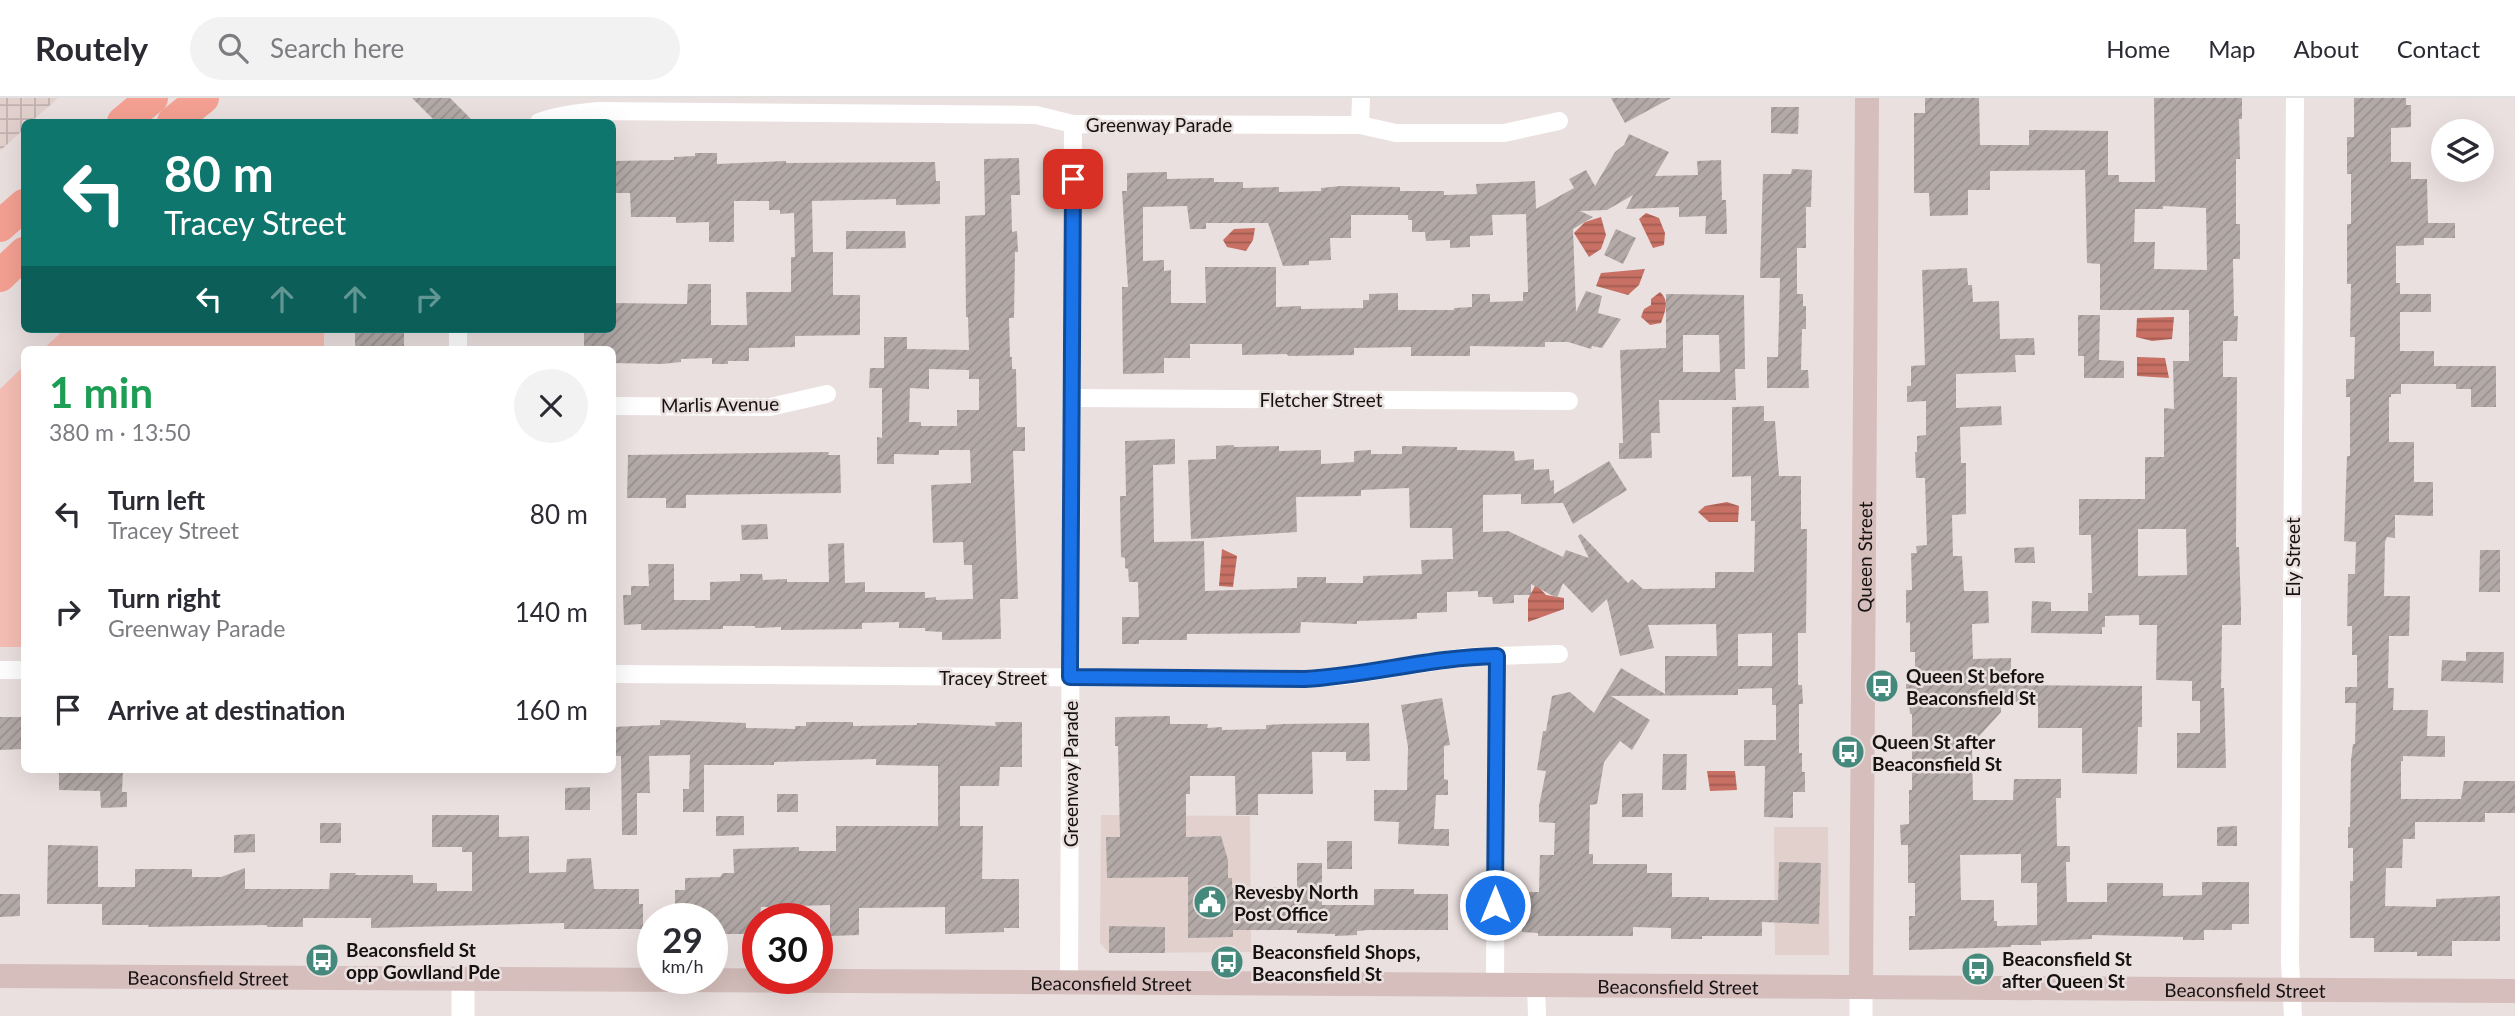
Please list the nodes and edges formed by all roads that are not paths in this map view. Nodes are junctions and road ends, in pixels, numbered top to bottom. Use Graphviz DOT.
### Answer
graph roads {
  1 [pos="152,98"];
  2 [pos="203,98"];
  3 [pos="1361,98"];
  4 [pos="1867,98"];
  5 [pos="2295,98"];
  6 [pos="127,119"];
  7 [pos="177,119"];
  8 [pos="547,119"];
  9 [pos="1559,121"];
  10 [pos="1073,124"];
  11 [pos="1360,125"];
  12 [pos="21,208"];
  13 [pos="0,226"];
  14 [pos="21,256"];
  15 [pos="0,276"];
  16 [pos="827,394"];
  17 [pos="1072,398"];
  18 [pos="1569,401"];
  19 [pos="616,405"];
  20 [pos="1559,654"];
  21 [pos="1497,656"];
  22 [pos="0,670"];
  23 [pos="21,670"];
  24 [pos="616,674"];
  25 [pos="1070,677"];
  26 [pos="0,976"];
  27 [pos="463,978"];
  28 [pos="1069,981"];
  29 [pos="1495,984"];
  30 [pos="1536,984"];
  31 [pos="1861,986"];
  32 [pos="2291,990"];
  33 [pos="2515,991"];
  34 [pos="463,1016"];
  35 [pos="1536,1016"];
  36 [pos="1861,1016"];
  37 [pos="2293,1016"];
  1 -- 6 [label="highway"];
  2 -- 7 [label="highway"];
  3 -- 11 [label="street"];
  4 -- 31 [label="main road, Queen Street"];
  5 -- 32 [label="street, Ely Street"];
  8 -- 10 [label="street"];
  9 -- 11 [label="street, Greenway Parade"];
  10 -- 11 [label="street, Greenway Parade"];
  10 -- 17 [label="street, Greenway Parade"];
  12 -- 13 [label="highway"];
  14 -- 15 [label="highway"];
  16 -- 19 [label="street, Marlis Avenue"];
  17 -- 18 [label="street, Fletcher Street"];
  17 -- 25 [label="street, Greenway Parade"];
  20 -- 21 [label="street, Tracey Street"];
  21 -- 25 [label="street, Tracey Street"];
  21 -- 29 [label="street"];
  22 -- 23 [label="street"];
  24 -- 25 [label="street, Tracey Street"];
  25 -- 28 [label="street, Greenway Parade"];
  26 -- 27 [label="main road, Beaconsfield Street"];
  27 -- 28 [label="main road, Beaconsfield Street"];
  27 -- 34 [label="street"];
  28 -- 29 [label="main road, Beaconsfield Street"];
  29 -- 30 [label="main road, Beaconsfield Street"];
  30 -- 31 [label="main road, Beaconsfield Street"];
  30 -- 35 [label="street"];
  31 -- 32 [label="main road, Beaconsfield Street"];
  31 -- 36 [label="street, Queen Street"];
  32 -- 33 [label="main road, Beaconsfield Street"];
  32 -- 37 [label="street, Ely Street"];
}
